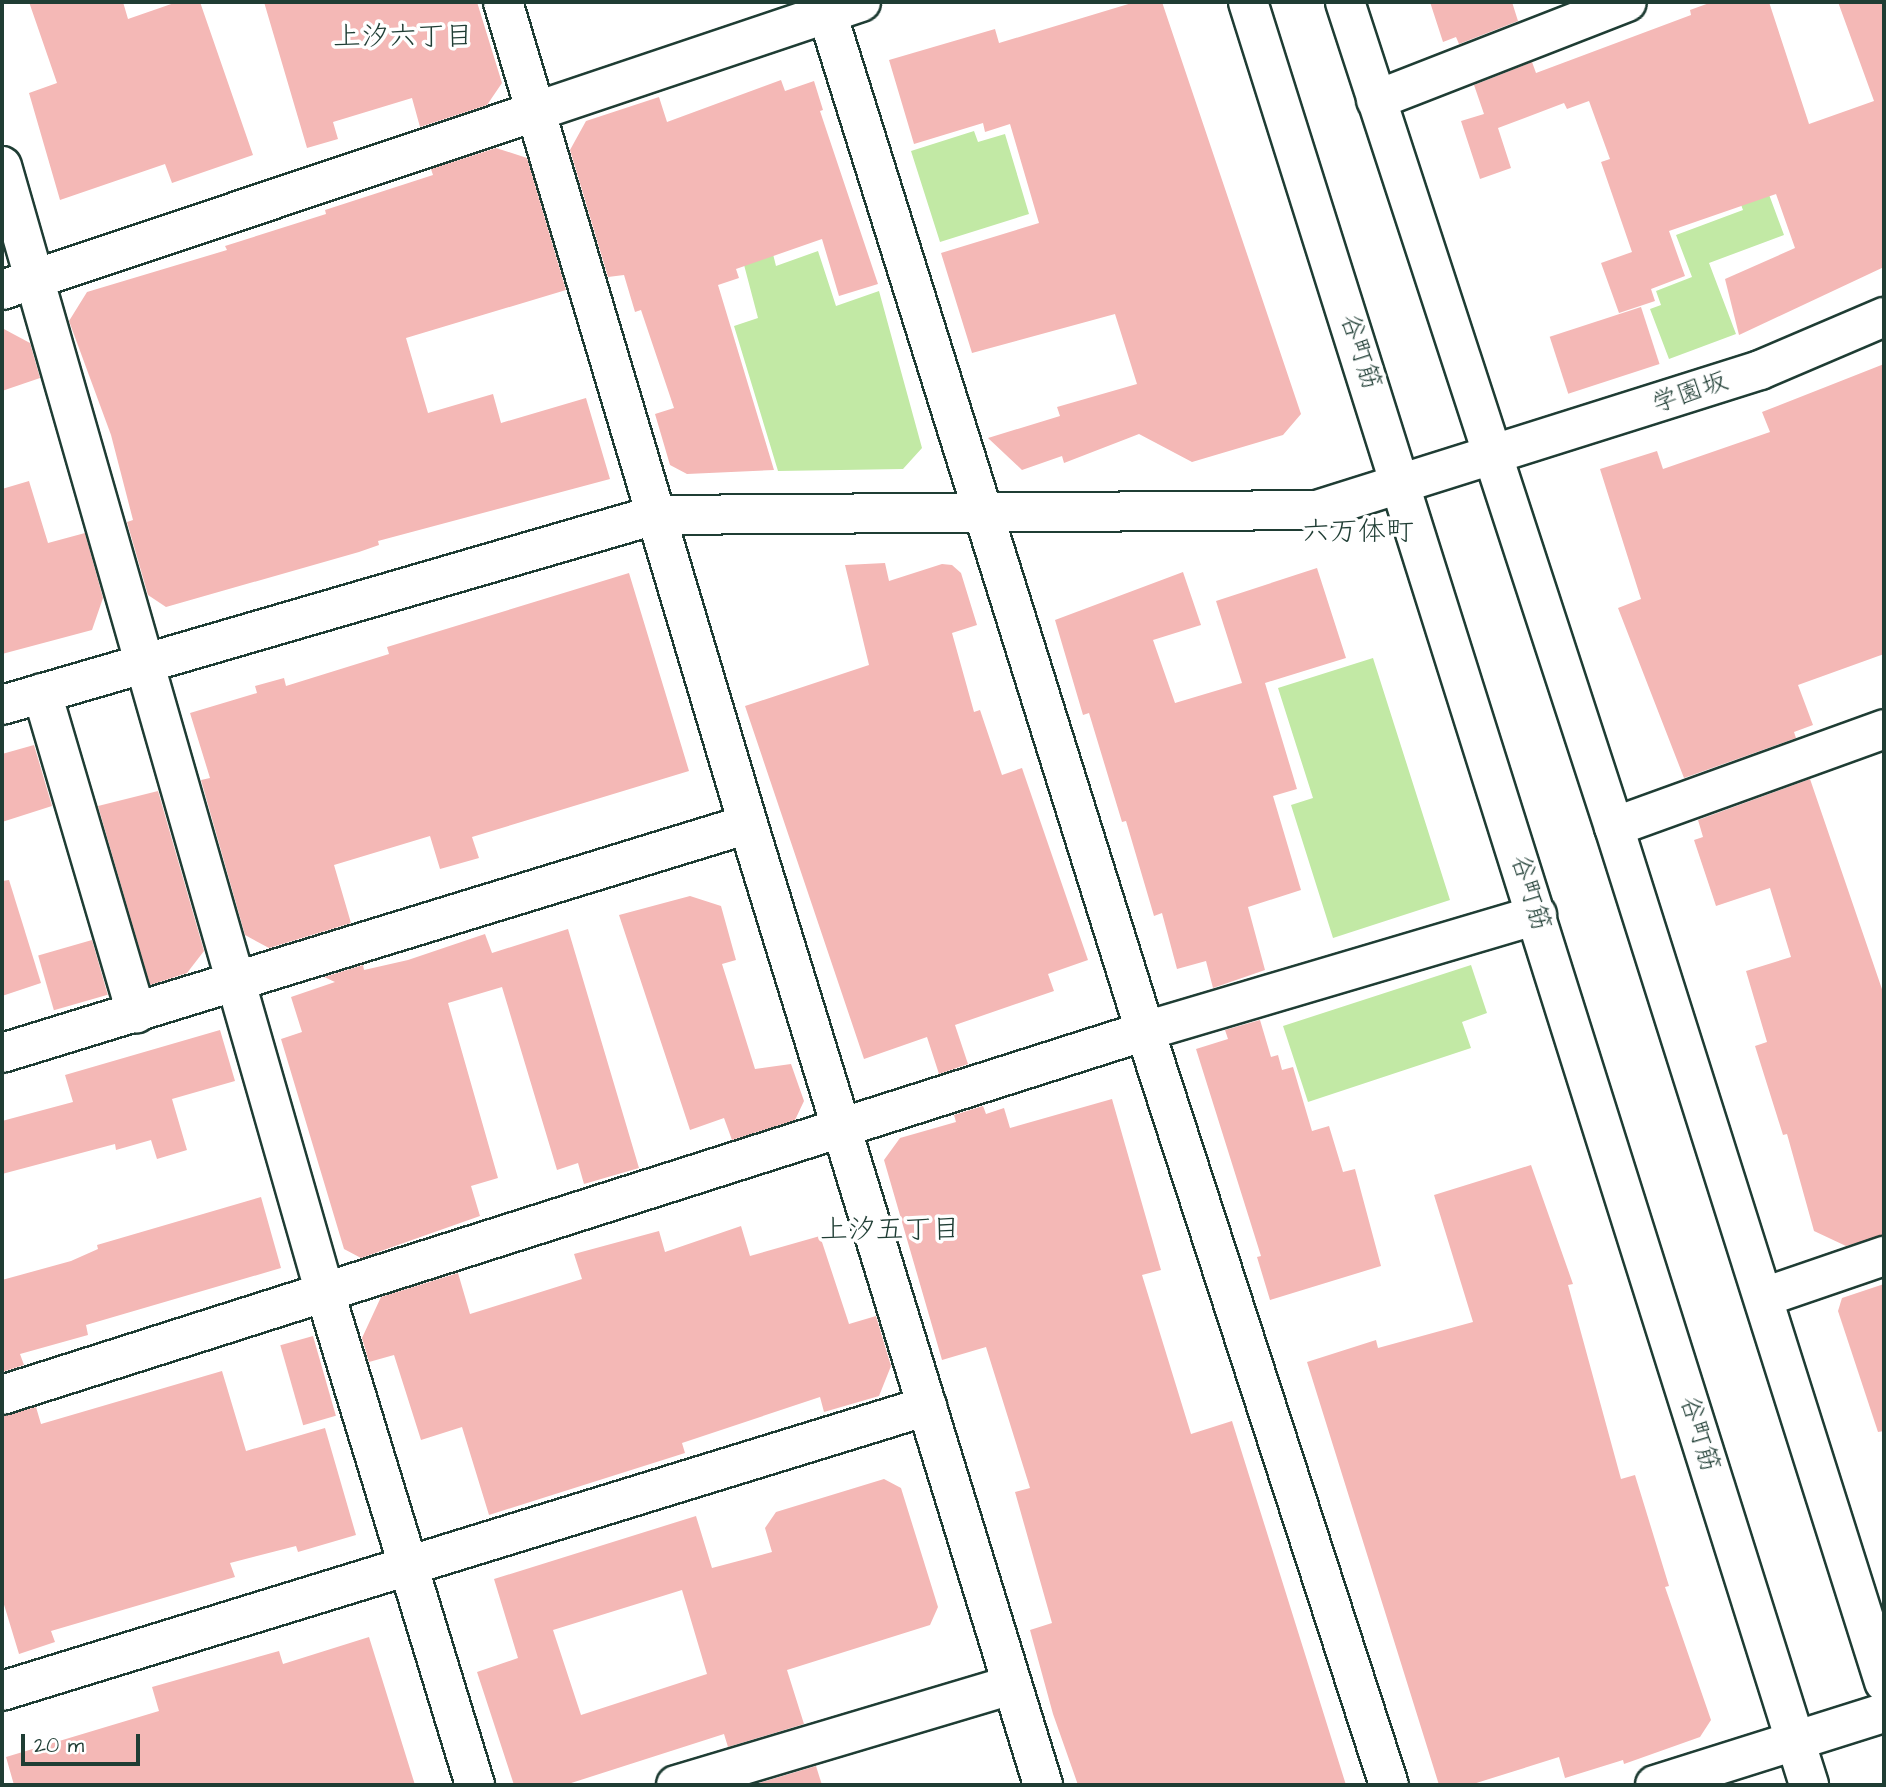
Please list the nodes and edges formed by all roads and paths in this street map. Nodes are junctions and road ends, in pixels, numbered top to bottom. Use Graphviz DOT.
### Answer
graph roads {
  1 [pos="503,2"];
  2 [pos="1248,2"];
  3 [pos="1345,2"];
  4 [pos="1627,2"];
  5 [pos="844,8"];
  6 [pos="1376,100"];
  7 [pos="534,112"];
  8 [pos="2,166"];
  9 [pos="17,285"];
  10 [pos="1884,317"];
  11 [pos="1491,455"];
  12 [pos="1402,483"];
  13 [pos="980,512"];
  14 [pos="655,514"];
  15 [pos="142,662"];
  16 [pos="42,693"];
  17 [pos="2,705"];
  18 [pos="1884,729"];
  19 [pos="748,824"];
  20 [pos="1614,827"];
  21 [pos="1536,915"];
  22 [pos="236,983"];
  23 [pos="136,1013"];
  24 [pos="1145,1031"];
  25 [pos="2,1053"];
  26 [pos="844,1126"];
  27 [pos="1884,1256"];
  28 [pos="325,1293"];
  29 [pos="1763,1297"];
  30 [pos="2,1395"];
  31 [pos="926,1406"];
  32 [pos="408,1564"];
  33 [pos="1884,1682"];
  34 [pos="1011,1685"];
  35 [pos="2,1690"];
  36 [pos="1884,1713"];
  37 [pos="1795,1741"];
  38 [pos="475,1785"];
  39 [pos="676,1785"];
  40 [pos="1043,1785"];
  41 [pos="1389,1785"];
  42 [pos="1655,1785"];
  43 [pos="1809,1785"];
  1 -- 7 [label="street"];
  2 -- 12 [label="street, 谷町筋"];
  3 -- 6 [label="street"];
  4 -- 6 [label="street"];
  5 -- 7 [label="street"];
  5 -- 13 [label="street"];
  6 -- 11 [label="street"];
  7 -- 9 [label="street"];
  7 -- 14 [label="street"];
  8 -- 9 [label="street"];
  9 -- 15 [label="street"];
  10 -- 11 [label="street, 学園坂"];
  11 -- 12 [label="street, 学園坂"];
  11 -- 20 [label="street"];
  12 -- 13 [label="street, 学園坂"];
  12 -- 21 [label="street, 谷町筋"];
  13 -- 14 [label="street, 学園坂"];
  13 -- 24 [label="street"];
  14 -- 15 [label="street, 学園坂"];
  14 -- 19 [label="street"];
  15 -- 16 [label="street, 学園坂"];
  15 -- 22 [label="street"];
  16 -- 17 [label="street, 学園坂"];
  16 -- 23 [label="street"];
  18 -- 20 [label="street"];
  19 -- 22 [label="street"];
  19 -- 26 [label="street"];
  20 -- 29 [label="street"];
  21 -- 24 [label="street"];
  21 -- 37 [label="street, 谷町筋"];
  22 -- 23 [label="street"];
  22 -- 28 [label="street"];
  23 -- 25 [label="street"];
  24 -- 26 [label="street"];
  24 -- 41 [label="street"];
  26 -- 28 [label="street"];
  26 -- 31 [label="street"];
  27 -- 29 [label="street"];
  28 -- 30 [label="street"];
  28 -- 32 [label="street"];
  29 -- 33 [label="street"];
  31 -- 32 [label="street"];
  31 -- 34 [label="street"];
  32 -- 35 [label="street"];
  32 -- 38 [label="street"];
  34 -- 39 [label="street"];
  34 -- 40 [label="street"];
  36 -- 37 [label="street"];
  37 -- 42 [label="street"];
  37 -- 43 [label="street, 谷町筋"];
}
